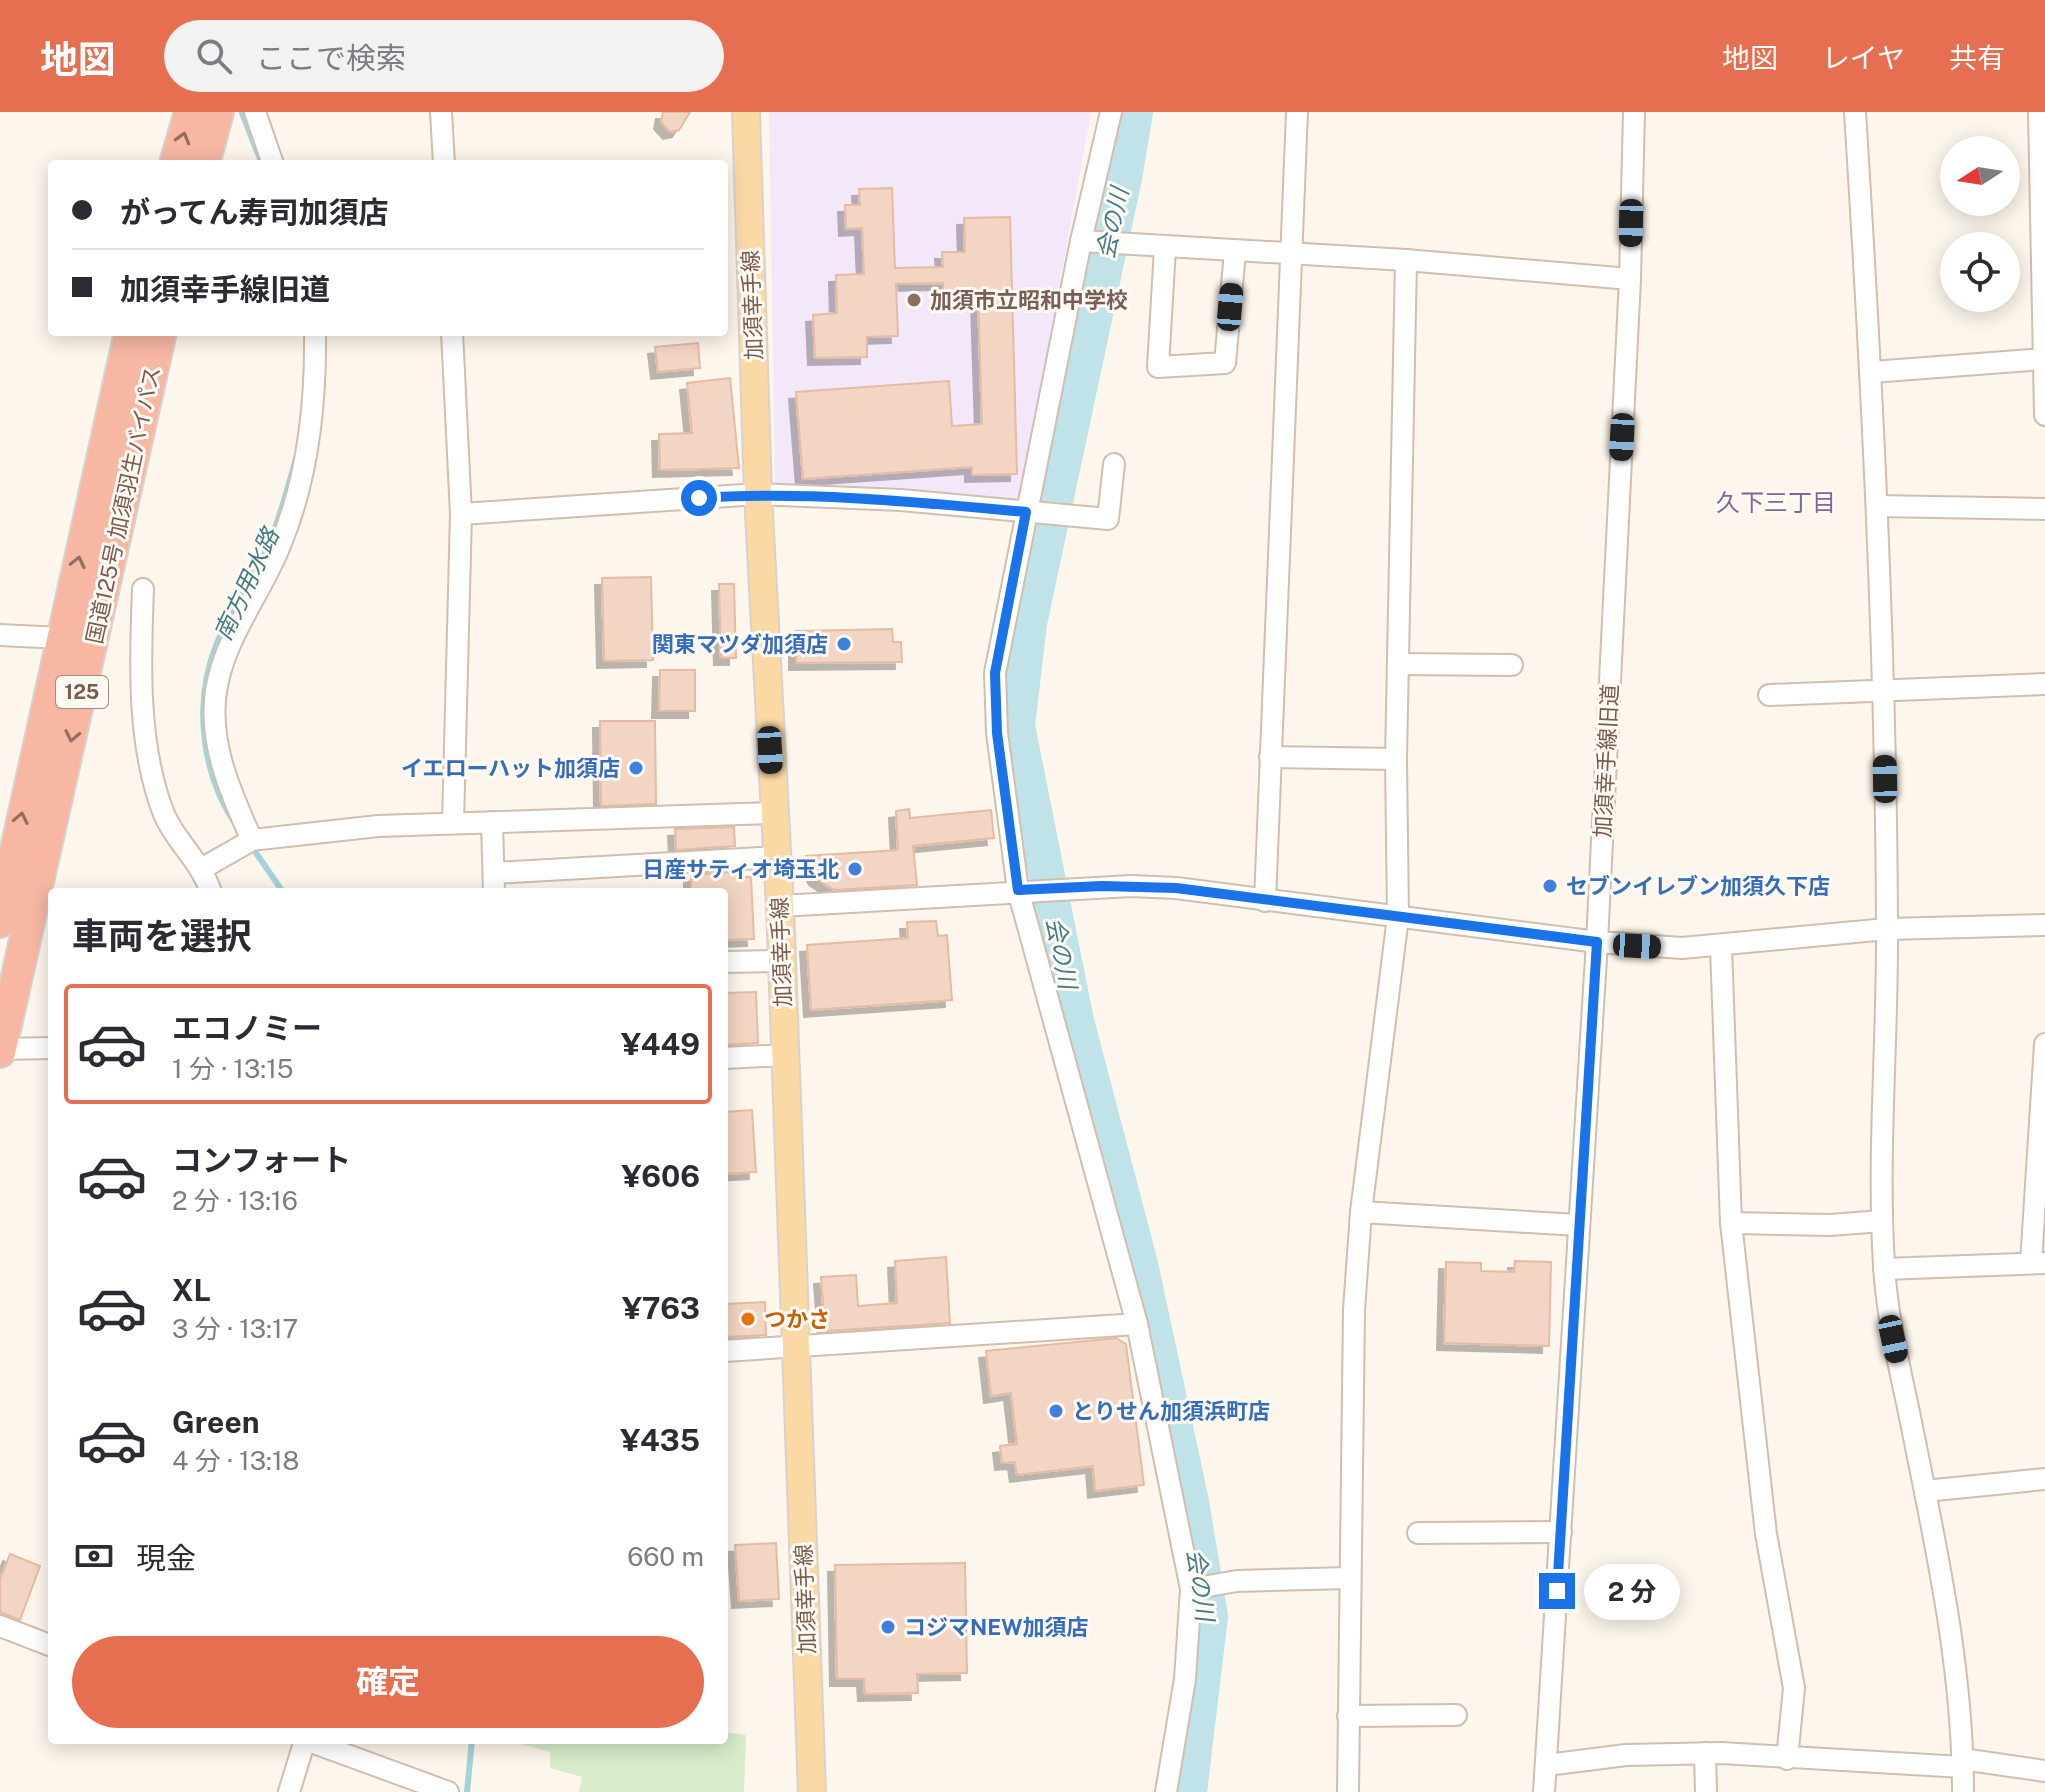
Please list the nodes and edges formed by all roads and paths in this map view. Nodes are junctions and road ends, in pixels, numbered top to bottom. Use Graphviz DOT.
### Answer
graph roads {
  1 [pos="190,112"];
  2 [pos="218,112"];
  3 [pos="255,112"];
  4 [pos="441,112"];
  5 [pos="746,112"];
  6 [pos="1111,112"];
  7 [pos="1297,112"];
  8 [pos="1634,112"];
  9 [pos="1855,112"];
  10 [pos="2039,112"];
  11 [pos="176,160"];
  12 [pos="205,160"];
  13 [pos="272,160"];
  14 [pos="444,160"];
  15 [pos="1081,241"];
  16 [pos="1165,248"];
  17 [pos="1235,252"];
  18 [pos="1289,255"];
  19 [pos="1406,260"];
  20 [pos="1630,279"];
  21 [pos="129,336"];
  22 [pos="160,336"];
  23 [pos="315,336"];
  24 [pos="452,336"];
  25 [pos="2045,359"];
  26 [pos="1872,372"];
  27 [pos="2045,415"];
  28 [pos="1114,464"];
  29 [pos="758,494"];
  30 [pos="1877,506"];
  31 [pos="2045,509"];
  32 [pos="1026,512"];
  33 [pos="461,514"];
  34 [pos="143,589"];
  35 [pos="0,635"];
  36 [pos="61,638"];
  37 [pos="1398,664"];
  38 [pos="1512,665"];
  39 [pos="2045,684"];
  40 [pos="1884,689"];
  41 [pos="1769,695"];
  42 [pos="1270,757"];
  43 [pos="1396,759"];
  44 [pos="773,813"];
  45 [pos="492,822"];
  46 [pos="453,823"];
  47 [pos="252,840"];
  48 [pos="776,857"];
  49 [pos="203,868"];
  50 [pos="494,883"];
  51 [pos="210,888"];
  52 [pos="1024,890"];
  53 [pos="1265,901"];
  54 [pos="780,906"];
  55 [pos="1398,917"];
  56 [pos="0,922"];
  57 [pos="2045,925"];
  58 [pos="1887,929"];
  59 [pos="1597,942"];
  60 [pos="1721,947"];
  61 [pos="782,961"];
  62 [pos="728,962"];
  63 [pos="2045,1044"];
  64 [pos="48,1048"];
  65 [pos="0,1050"];
  66 [pos="786,1055"];
  67 [pos="728,1058"];
  68 [pos="2043,1100"];
  69 [pos="1361,1212"];
  70 [pos="1882,1221"];
  71 [pos="1731,1223"];
  72 [pos="1578,1225"];
  73 [pos="2038,1263"];
  74 [pos="1884,1269"];
  75 [pos="1137,1324"];
  76 [pos="796,1348"];
  77 [pos="728,1351"];
  78 [pos="2045,1479"];
  79 [pos="1925,1491"];
  80 [pos="1561,1532"];
  81 [pos="1418,1533"];
  82 [pos="1349,1578"];
  83 [pos="1191,1589"];
  84 [pos="0,1626"];
  85 [pos="48,1644"];
  86 [pos="1456,1715"];
  87 [pos="1348,1716"];
  88 [pos="305,1744"];
  89 [pos="317,1744"];
  90 [pos="1705,1753"];
  91 [pos="1787,1759"];
  92 [pos="1963,1763"];
  93 [pos="1547,1765"];
  94 [pos="2045,1771"];
  95 [pos="289,1792"];
  96 [pos="448,1792"];
  97 [pos="812,1792"];
  98 [pos="1166,1792"];
  99 [pos="1348,1792"];
  100 [pos="1544,1792"];
  101 [pos="1706,1792"];
  102 [pos="1963,1792"];
  11 -- 1 [label="highway, one-way"];
  2 -- 12 [label="highway"];
  3 -- 13 [label="street"];
  4 -- 14 [label="street"];
  5 -- 29 [label="main road, 加須幸手線"];
  6 -- 15 [label="street"];
  7 -- 18 [label="street"];
  8 -- 20 [label="street, 加須幸手線旧道"];
  9 -- 26 [label="street"];
  10 -- 25 [label="street"];
  15 -- 16 [label="street"];
  15 -- 32 [label="street"];
  16 -- 17 [label="street"];
  16 -- 17 [label="street"];
  17 -- 18 [label="street"];
  18 -- 19 [label="street"];
  18 -- 42 [label="street"];
  19 -- 20 [label="street"];
  19 -- 37 [label="street"];
  20 -- 59 [label="street, 加須幸手線旧道"];
  36 -- 21 [label="highway, 国道125号 加須羽生バイパス / 125, one-way"];
  22 -- 65 [label="highway, 国道125号 加須羽生バイパス / 125, one-way"];
  23 -- 47 [label="street"];
  24 -- 33 [label="street"];
  25 -- 26 [label="street"];
  25 -- 27 [label="street"];
  26 -- 30 [label="street"];
  28 -- 32 [label="street"];
  29 -- 32 [label="street"];
  29 -- 33 [label="street"];
  29 -- 44 [label="main road, 加須幸手線"];
  30 -- 31 [label="street"];
  30 -- 40 [label="street"];
  32 -- 52 [label="street"];
  33 -- 46 [label="street"];
  34 -- 49 [label="street"];
  35 -- 36 [label="street"];
  56 -- 36 [label="highway, 国道125号 加須羽生バイパス / 125, one-way"];
  37 -- 38 [label="street"];
  37 -- 43 [label="street"];
  39 -- 40 [label="street"];
  40 -- 41 [label="street"];
  40 -- 58 [label="street"];
  42 -- 43 [label="street"];
  42 -- 53 [label="street"];
  43 -- 55 [label="street"];
  44 -- 45 [label="street"];
  44 -- 48 [label="main road, 加須幸手線"];
  45 -- 46 [label="street"];
  45 -- 50 [label="street"];
  46 -- 47 [label="street"];
  47 -- 49 [label="street"];
  48 -- 50 [label="street"];
  48 -- 54 [label="main road, 加須幸手線"];
  49 -- 51 [label="street"];
  52 -- 53 [label="street"];
  52 -- 54 [label="street"];
  52 -- 75 [label="street"];
  53 -- 55 [label="street"];
  54 -- 61 [label="main road, 加須幸手線"];
  55 -- 59 [label="street"];
  55 -- 69 [label="street"];
  57 -- 58 [label="street"];
  58 -- 60 [label="street"];
  58 -- 70 [label="street"];
  59 -- 60 [label="street"];
  59 -- 72 [label="street, 加須幸手線旧道"];
  60 -- 71 [label="street"];
  61 -- 62 [label="street"];
  61 -- 66 [label="main road, 加須幸手線"];
  63 -- 68 [label="street"];
  64 -- 65 [label="street"];
  66 -- 67 [label="street"];
  66 -- 76 [label="main road, 加須幸手線"];
  68 -- 73 [label="street"];
  69 -- 72 [label="street"];
  69 -- 82 [label="street"];
  70 -- 71 [label="street"];
  70 -- 74 [label="street"];
  71 -- 91 [label="street"];
  72 -- 80 [label="street, 加須幸手線旧道"];
  73 -- 74 [label="street"];
  74 -- 79 [label="street"];
  75 -- 76 [label="street"];
  75 -- 83 [label="street"];
  76 -- 77 [label="street"];
  76 -- 97 [label="main road, 加須幸手線"];
  78 -- 79 [label="street"];
  79 -- 92 [label="street"];
  80 -- 81 [label="street"];
  80 -- 93 [label="street, 加須幸手線旧道"];
  82 -- 83 [label="street"];
  82 -- 87 [label="street"];
  83 -- 98 [label="street"];
  84 -- 85 [label="street"];
  86 -- 87 [label="street"];
  87 -- 99 [label="street"];
  88 -- 95 [label="street"];
  89 -- 96 [label="street"];
  90 -- 91 [label="street"];
  90 -- 93 [label="street"];
  90 -- 101 [label="street"];
  91 -- 92 [label="street"];
  92 -- 94 [label="street"];
  92 -- 102 [label="street"];
  93 -- 100 [label="street, 加須幸手線旧道"];
}
